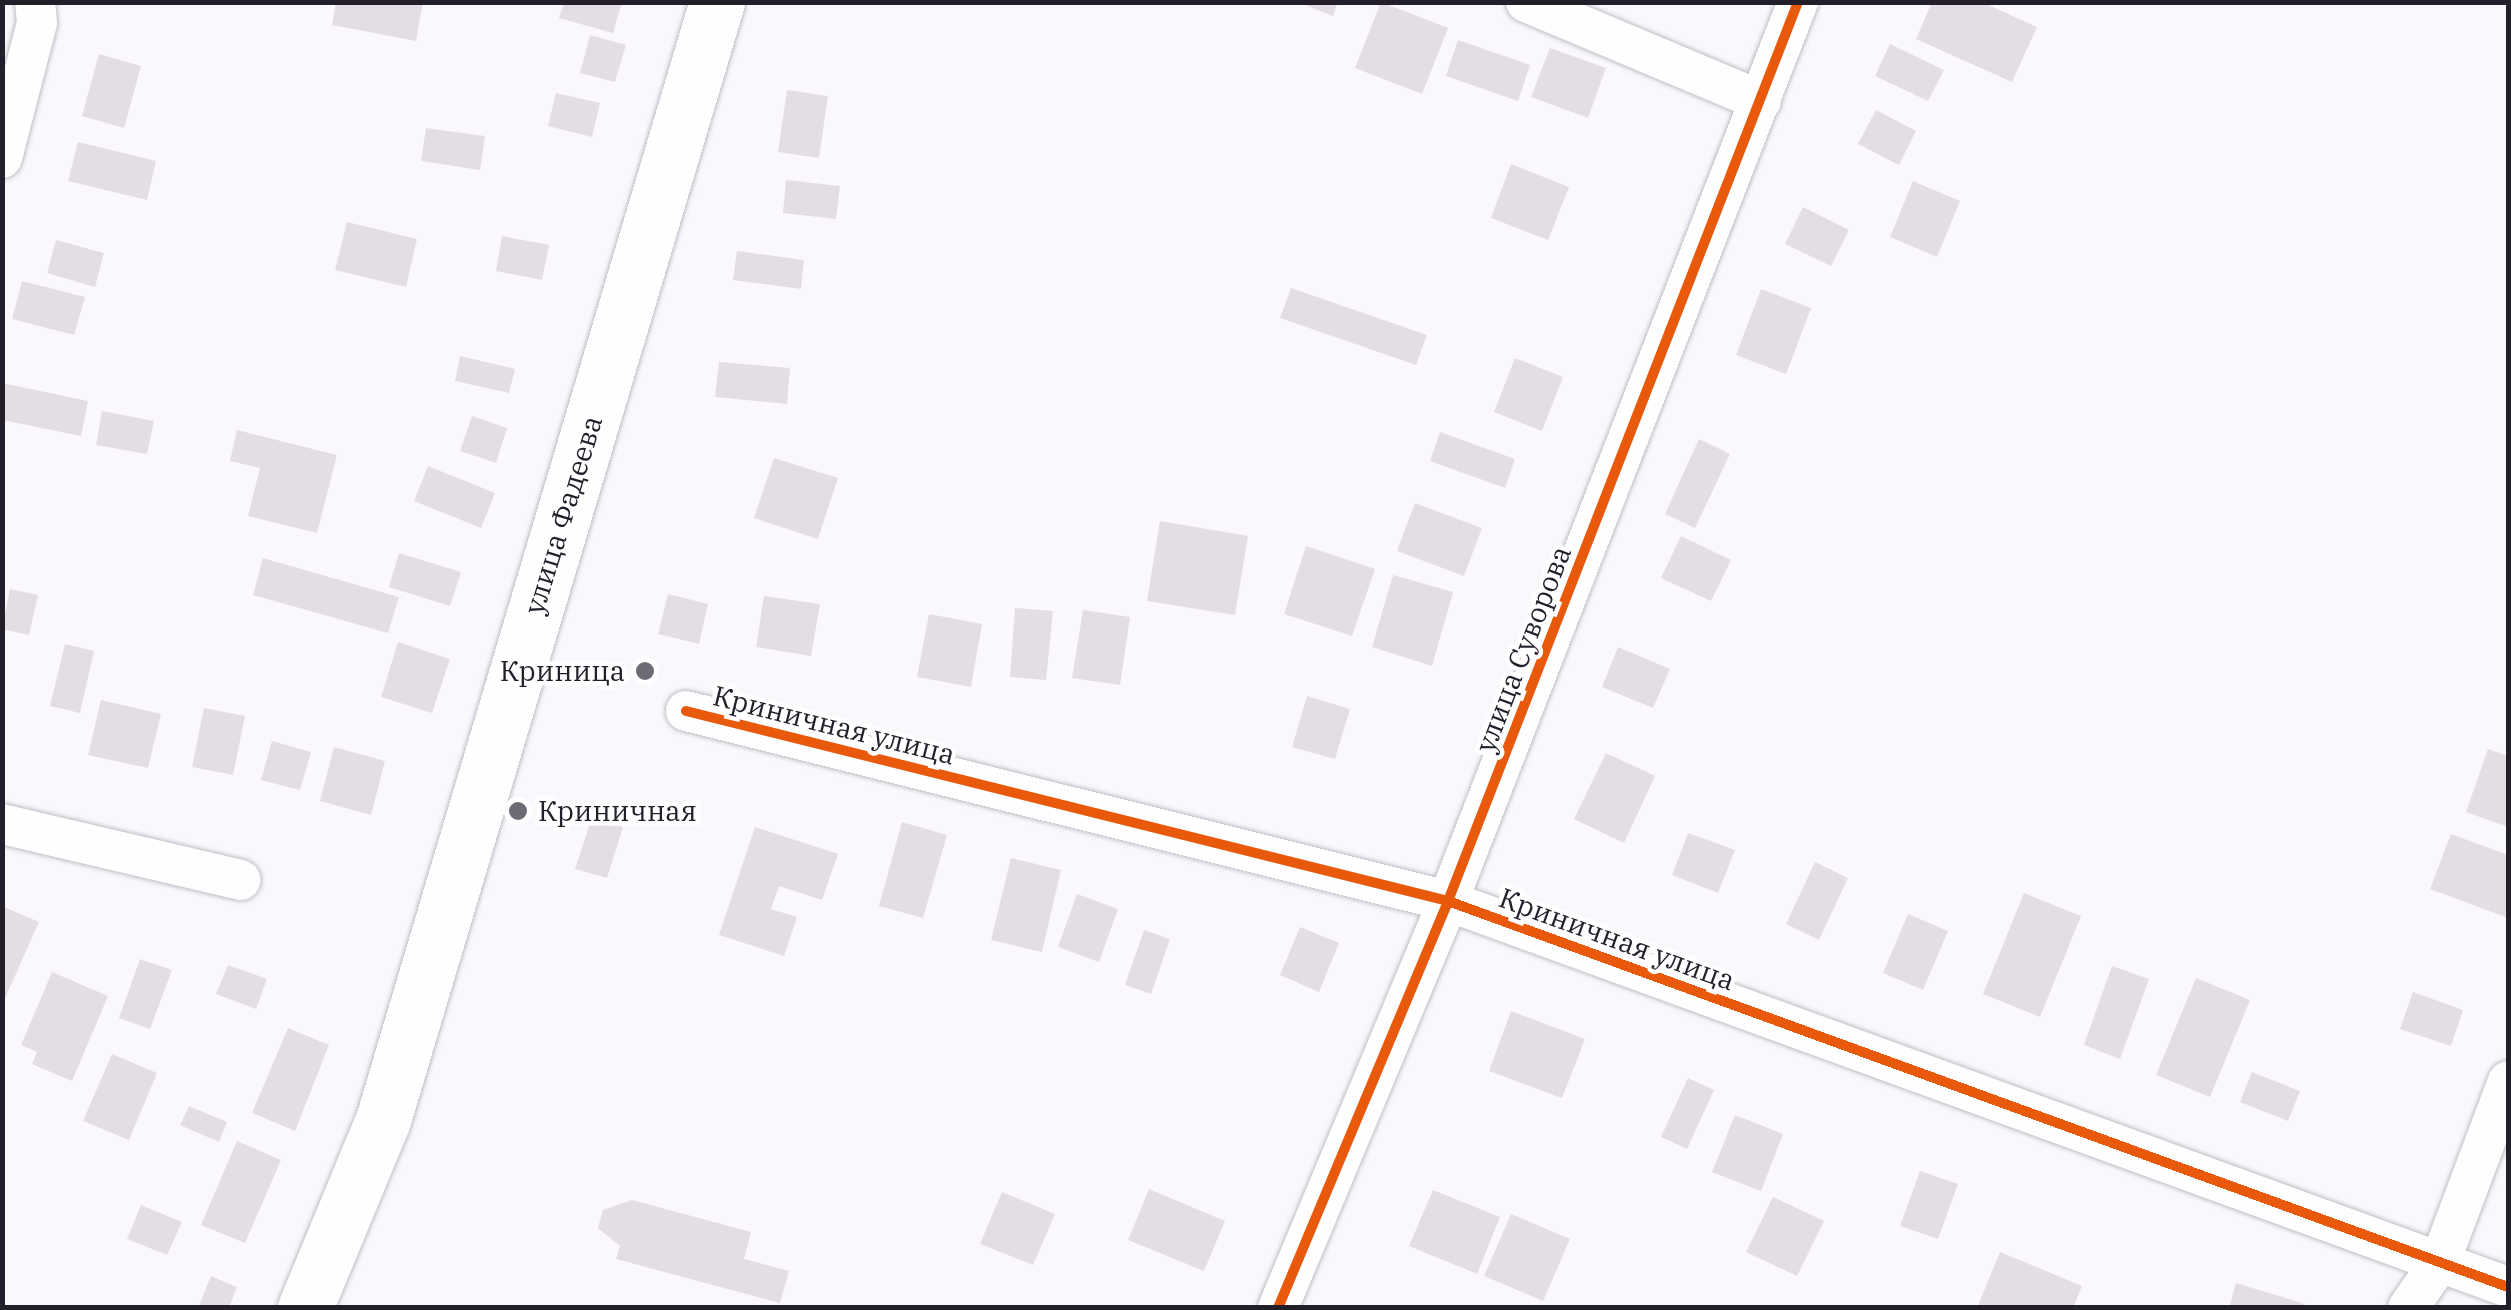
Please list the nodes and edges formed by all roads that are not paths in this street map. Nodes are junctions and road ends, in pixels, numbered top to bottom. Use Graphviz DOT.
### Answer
graph roads {
  1 [pos="35,2"];
  2 [pos="717,2"];
  3 [pos="1526,2"];
  4 [pos="1798,2"];
  5 [pos="1761,101"];
  6 [pos="2,158"];
  7 [pos="686,711"];
  8 [pos="2,824"];
  9 [pos="241,880"];
  10 [pos="1448,901"];
  11 [pos="2508,1081"];
  12 [pos="2440,1262"];
  13 [pos="2508,1287"];
  14 [pos="304,1308"];
  15 [pos="1278,1308"];
  16 [pos="2408,1308"];
  1 -- 6 [label="street"];
  2 -- 14 [label="main road, улица Фадеева"];
  3 -- 5 [label="street"];
  4 -- 5 [label="street, улица Суворова"];
  5 -- 10 [label="street, улица Суворова"];
  7 -- 10 [label="street, Криничная улица"];
  8 -- 9 [label="street"];
  10 -- 12 [label="street, Криничная улица"];
  10 -- 15 [label="street, улица Суворова"];
  11 -- 12 [label="street"];
  12 -- 13 [label="street, Криничная улица"];
  12 -- 16 [label="street"];
}
